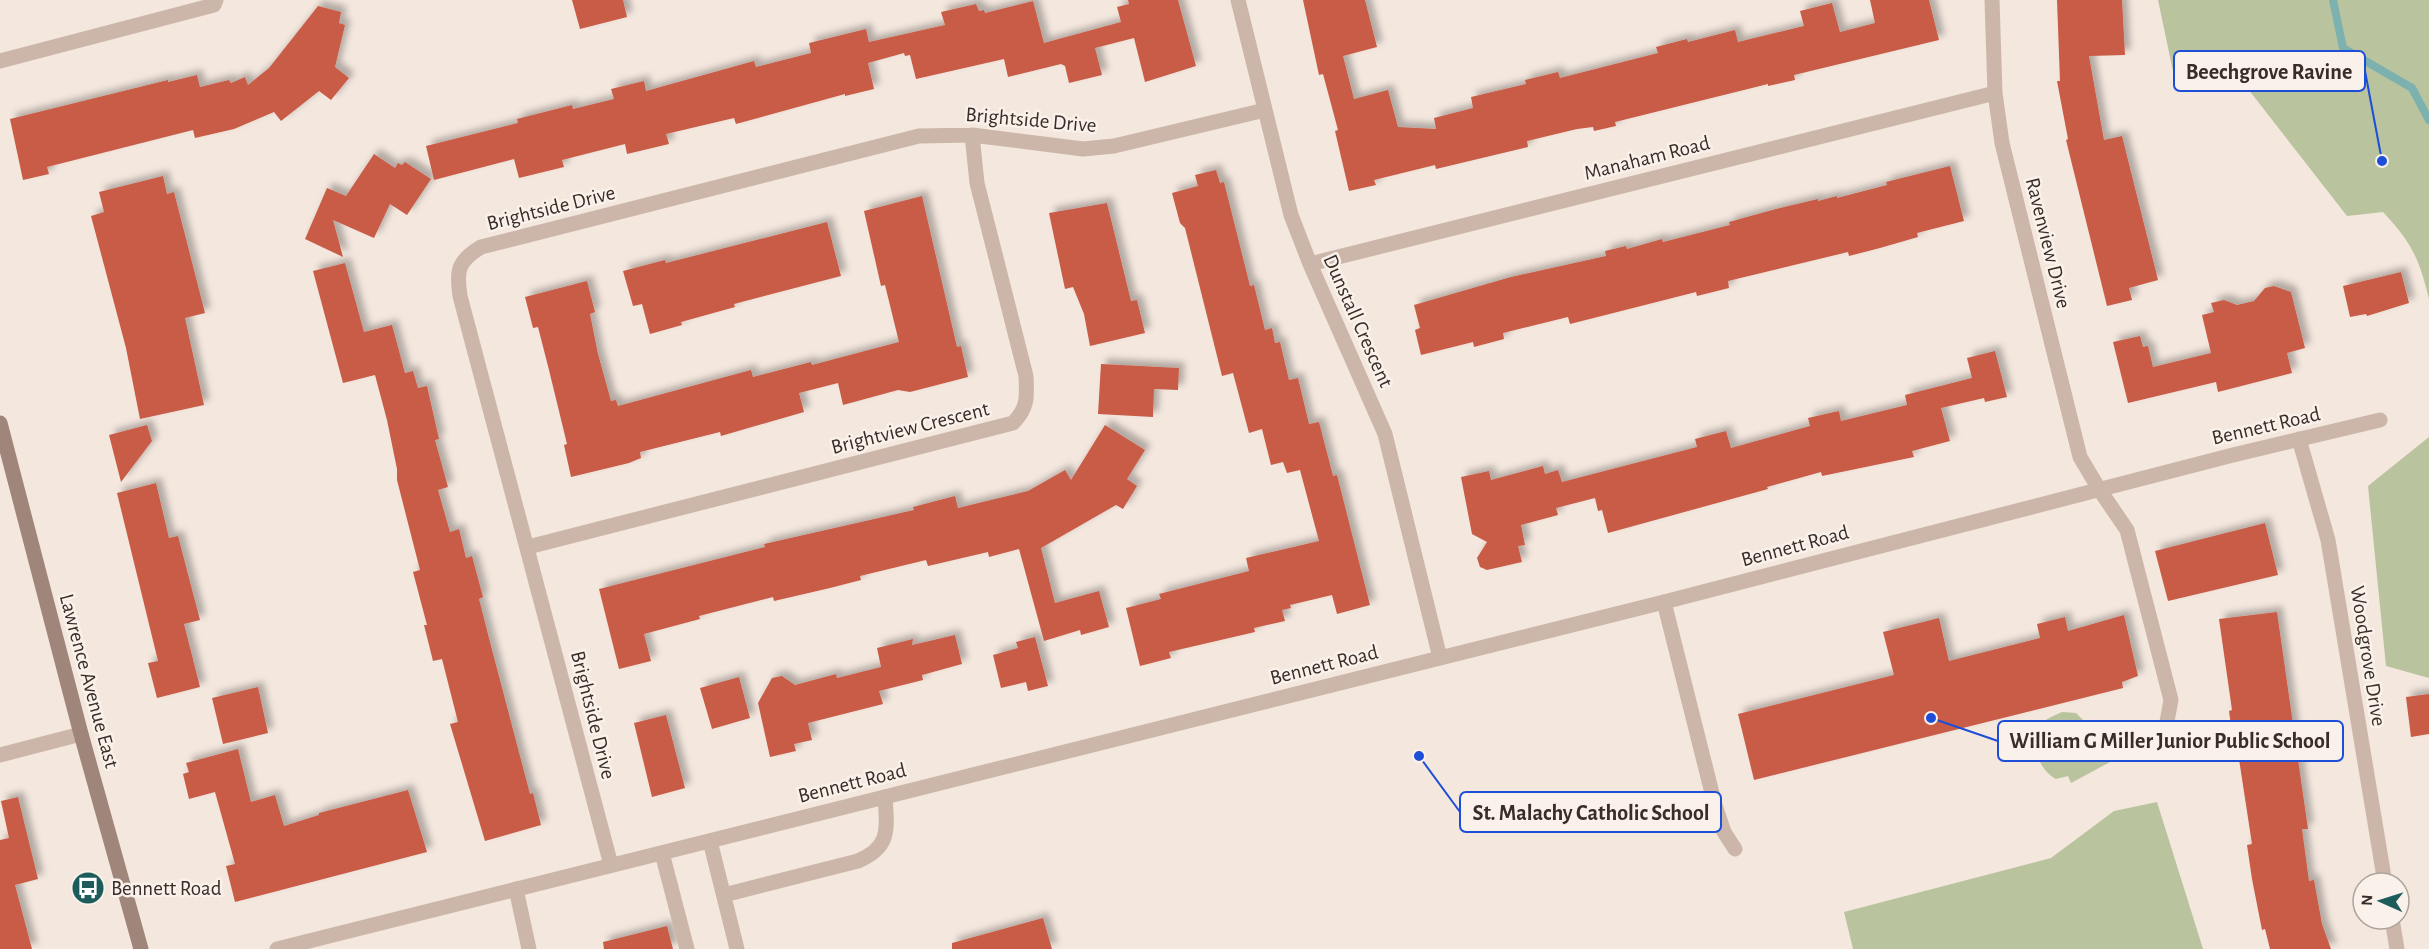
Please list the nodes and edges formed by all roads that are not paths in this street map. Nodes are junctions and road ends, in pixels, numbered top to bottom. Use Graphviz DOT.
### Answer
graph roads {
  1 [pos="216,0"];
  2 [pos="1238,0"];
  3 [pos="1992,0"];
  4 [pos="0,61"];
  5 [pos="1995,93"];
  6 [pos="1265,110"];
  7 [pos="972,135"];
  8 [pos="1310,264"];
  9 [pos="2380,420"];
  10 [pos="0,423"];
  11 [pos="2299,439"];
  12 [pos="2099,489"];
  13 [pos="528,547"];
  14 [pos="1664,602"];
  15 [pos="1440,658"];
  16 [pos="81,734"];
  17 [pos="2163,743"];
  18 [pos="0,755"];
  19 [pos="885,797"];
  20 [pos="710,841"];
  21 [pos="1735,849"];
  22 [pos="662,853"];
  23 [pos="611,866"];
  24 [pos="2383,871"];
  25 [pos="516,889"];
  26 [pos="723,895"];
  27 [pos="2394,931"];
  28 [pos="141,949"];
  29 [pos="278,949"];
  30 [pos="529,949"];
  31 [pos="687,949"];
  32 [pos="736,949"];
  33 [pos="2397,949"];
  1 -- 4 [label="street"];
  2 -- 6 [label="street, Dunstall Crescent"];
  3 -- 5 [label="street, Ravenview Drive"];
  5 -- 8 [label="street, Manaham Road"];
  5 -- 12 [label="street, Ravenview Drive"];
  6 -- 7 [label="street, Brightside Drive"];
  6 -- 8 [label="street, Dunstall Crescent"];
  7 -- 13 [label="street, Brightview Crescent"];
  7 -- 13 [label="street, Brightside Drive"];
  8 -- 15 [label="street, Dunstall Crescent"];
  9 -- 11 [label="street, Bennett Road"];
  10 -- 16 [label="main road, Lawrence Avenue East"];
  11 -- 12 [label="street, Bennett Road"];
  11 -- 24 [label="street, Woodgrove Drive"];
  12 -- 14 [label="street, Bennett Road"];
  12 -- 17 [label="street, Ravenview Drive"];
  13 -- 23 [label="street, Brightside Drive"];
  14 -- 15 [label="street, Bennett Road"];
  14 -- 21 [label="street"];
  15 -- 19 [label="street, Bennett Road"];
  16 -- 18 [label="street"];
  16 -- 28 [label="main road, Lawrence Avenue East"];
  19 -- 20 [label="street, Bennett Road"];
  19 -- 26 [label="street"];
  20 -- 22 [label="street, Bennett Road"];
  20 -- 26 [label="street"];
  22 -- 23 [label="street, Bennett Road"];
  22 -- 31 [label="street"];
  23 -- 25 [label="street, Bennett Road"];
  25 -- 29 [label="street, Bennett Road"];
  25 -- 30 [label="street"];
  26 -- 32 [label="street"];
  27 -- 33 [label="street"];
}
